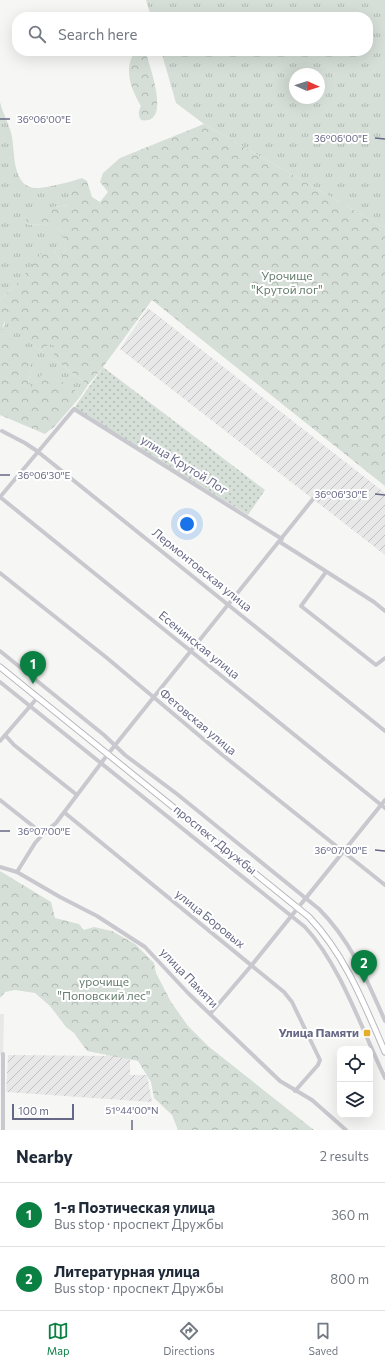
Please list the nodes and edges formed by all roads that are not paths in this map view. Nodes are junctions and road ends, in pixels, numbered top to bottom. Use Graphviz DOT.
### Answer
graph roads {
  1 [pos="2,431"];
  2 [pos="37,451"];
  3 [pos="0,497"];
  4 [pos="314,499"];
  5 [pos="281,541"];
  6 [pos="326,572"];
  7 [pos="0,573"];
  8 [pos="229,605"];
  9 [pos="385,611"];
  10 [pos="0,651"];
  11 [pos="191,651"];
  12 [pos="385,658"];
  13 [pos="0,667"];
  14 [pos="0,682"];
  15 [pos="38,697"];
  16 [pos="154,698"];
  17 [pos="30,706"];
  18 [pos="385,731"];
  19 [pos="5,736"];
  20 [pos="0,741"];
  21 [pos="115,746"];
  22 [pos="108,754"];
  23 [pos="101,763"];
  24 [pos="77,795"];
  25 [pos="0,800"];
  26 [pos="385,800"];
  27 [pos="383,806"];
  28 [pos="65,813"];
  29 [pos="43,834"];
  30 [pos="344,851"];
  31 [pos="0,867"];
  32 [pos="17,872"];
  33 [pos="385,885"];
  34 [pos="306,898"];
  35 [pos="297,907"];
  36 [pos="291,915"];
  37 [pos="251,966"];
  38 [pos="210,1014"];
  39 [pos="385,1021"];
  40 [pos="384,1048"];
  41 [pos="3,1054"];
  42 [pos="385,1078"];
  43 [pos="295,1091"];
  44 [pos="3,1130"];
  45 [pos="346,1130"];
  1 -- 2 [label="street, Лермонтовская улица"];
  2 -- 3 [label="street"];
  2 -- 5 [label="street, улица Крутой Лог"];
  2 -- 8 [label="street, Лермонтовская улица"];
  3 -- 11 [label="street, Есенинская улица"];
  4 -- 5 [label="street"];
  5 -- 6 [label="street, улица Крутой Лог"];
  5 -- 8 [label="street"];
  6 -- 9 [label="street, улица Крутой Лог"];
  6 -- 12 [label="street"];
  7 -- 16 [label="street, Фетовская улица"];
  8 -- 11 [label="street"];
  8 -- 18 [label="street, Лермонтовская улица"];
  10 -- 21 [label="street"];
  11 -- 16 [label="street"];
  11 -- 27 [label="street, Есенинская улица"];
  13 -- 15 [label="main road, проспект Дружбы"];
  14 -- 17 [label="street"];
  15 -- 17 [label="street"];
  15 -- 22 [label="main road, проспект Дружбы"];
  16 -- 21 [label="street"];
  16 -- 30 [label="street, Фетовская улица"];
  17 -- 19 [label="street"];
  17 -- 23 [label="street"];
  19 -- 20 [label="street"];
  19 -- 24 [label="street"];
  21 -- 22 [label="street"];
  21 -- 34 [label="street"];
  22 -- 23 [label="street"];
  22 -- 35 [label="main road, проспект Дружбы"];
  23 -- 24 [label="street"];
  23 -- 36 [label="street"];
  24 -- 28 [label="street"];
  25 -- 29 [label="street"];
  26 -- 27 [label="street"];
  27 -- 30 [label="street"];
  28 -- 29 [label="street"];
  28 -- 37 [label="street, улица Боровых"];
  29 -- 32 [label="street"];
  30 -- 33 [label="street, Фетовская улица"];
  30 -- 34 [label="street"];
  31 -- 32 [label="street, улица Памяти"];
  32 -- 38 [label="street, улица Памяти"];
  34 -- 35 [label="street"];
  34 -- 39 [label="street"];
  35 -- 36 [label="street"];
  35 -- 40 [label="main road, проспект Дружбы"];
  36 -- 37 [label="street"];
  36 -- 42 [label="street"];
  37 -- 38 [label="street"];
  37 -- 43 [label="street, улица Боровых"];
  38 -- 43 [label="street, улица Памяти"];
  41 -- 44 [label="street"];
  43 -- 45 [label="street, улица Памяти"];
}
